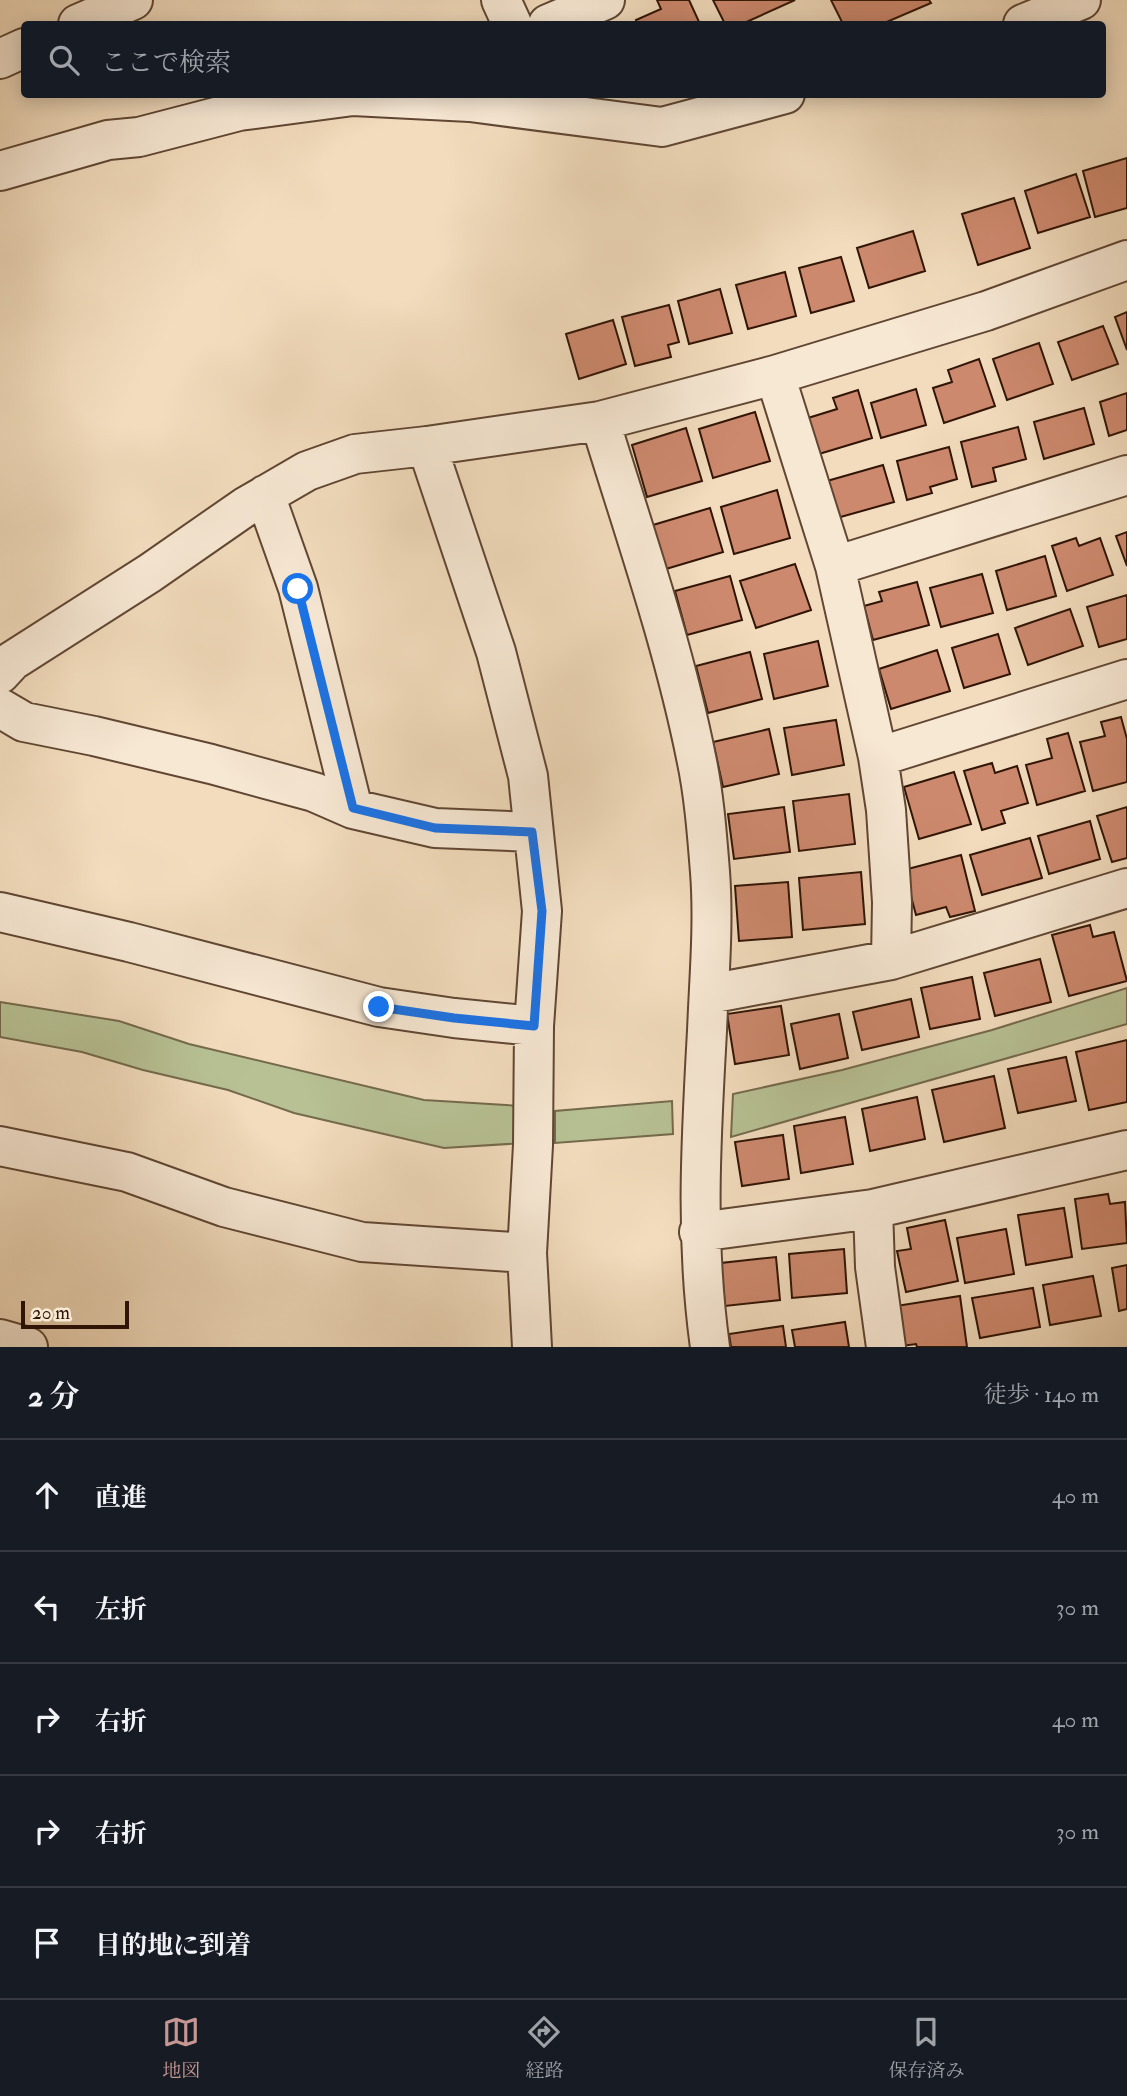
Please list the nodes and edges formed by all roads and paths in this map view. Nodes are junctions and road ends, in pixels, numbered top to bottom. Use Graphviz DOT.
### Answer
graph roads {
  1 [pos="134,0"];
  2 [pos="501,0"];
  3 [pos="605,0"];
  4 [pos="1081,0"];
  5 [pos="85,21"];
  6 [pos="511,21"];
  7 [pos="555,21"];
  8 [pos="1030,21"];
  9 [pos="21,49"];
  10 [pos="0,59"];
  11 [pos="337,98"];
  12 [pos="386,98"];
  13 [pos="770,98"];
  14 [pos="108,140"];
  15 [pos="0,144"];
  16 [pos="0,171"];
  17 [pos="1127,260"];
  18 [pos="775,375"];
  19 [pos="600,421"];
  20 [pos="427,446"];
  21 [pos="1127,475"];
  22 [pos="265,495"];
  23 [pos="835,566"];
  24 [pos="0,674"];
  25 [pos="1127,679"];
  26 [pos="0,708"];
  27 [pos="878,757"];
  28 [pos="353,808"];
  29 [pos="532,832"];
  30 [pos="1127,888"];
  31 [pos="0,912"];
  32 [pos="891,960"];
  33 [pos="709,994"];
  34 [pos="534,1026"];
  35 [pos="0,1146"];
  36 [pos="1127,1150"];
  37 [pos="873,1209"];
  38 [pos="699,1232"];
  39 [pos="527,1253"];
  40 [pos="0,1339"];
  41 [pos="28,1347"];
  42 [pos="532,1347"];
  43 [pos="710,1347"];
  44 [pos="886,1347"];
  1 -- 5 [label="street"];
  2 -- 6 [label="street"];
  3 -- 7 [label="street"];
  4 -- 8 [label="street"];
  9 -- 10 [label="street"];
  11 -- 14 [label="street"];
  12 -- 13 [label="street"];
  14 -- 15 [label="street"];
  14 -- 16 [label="street"];
  17 -- 18 [label="street"];
  18 -- 19 [label="street"];
  18 -- 23 [label="street"];
  19 -- 20 [label="street"];
  19 -- 33 [label="street"];
  20 -- 22 [label="street"];
  20 -- 29 [label="street"];
  21 -- 23 [label="street"];
  22 -- 24 [label="street"];
  22 -- 28 [label="street"];
  23 -- 27 [label="street"];
  25 -- 27 [label="street"];
  26 -- 28 [label="street"];
  27 -- 32 [label="street"];
  28 -- 29 [label="street"];
  29 -- 34 [label="street"];
  30 -- 32 [label="street"];
  31 -- 34 [label="street"];
  32 -- 33 [label="street"];
  33 -- 38 [label="street"];
  34 -- 39 [label="street"];
  35 -- 39 [label="street"];
  36 -- 37 [label="street"];
  37 -- 38 [label="street"];
  37 -- 44 [label="street"];
  38 -- 43 [label="street"];
  39 -- 42 [label="street"];
  40 -- 41 [label="street"];
}
